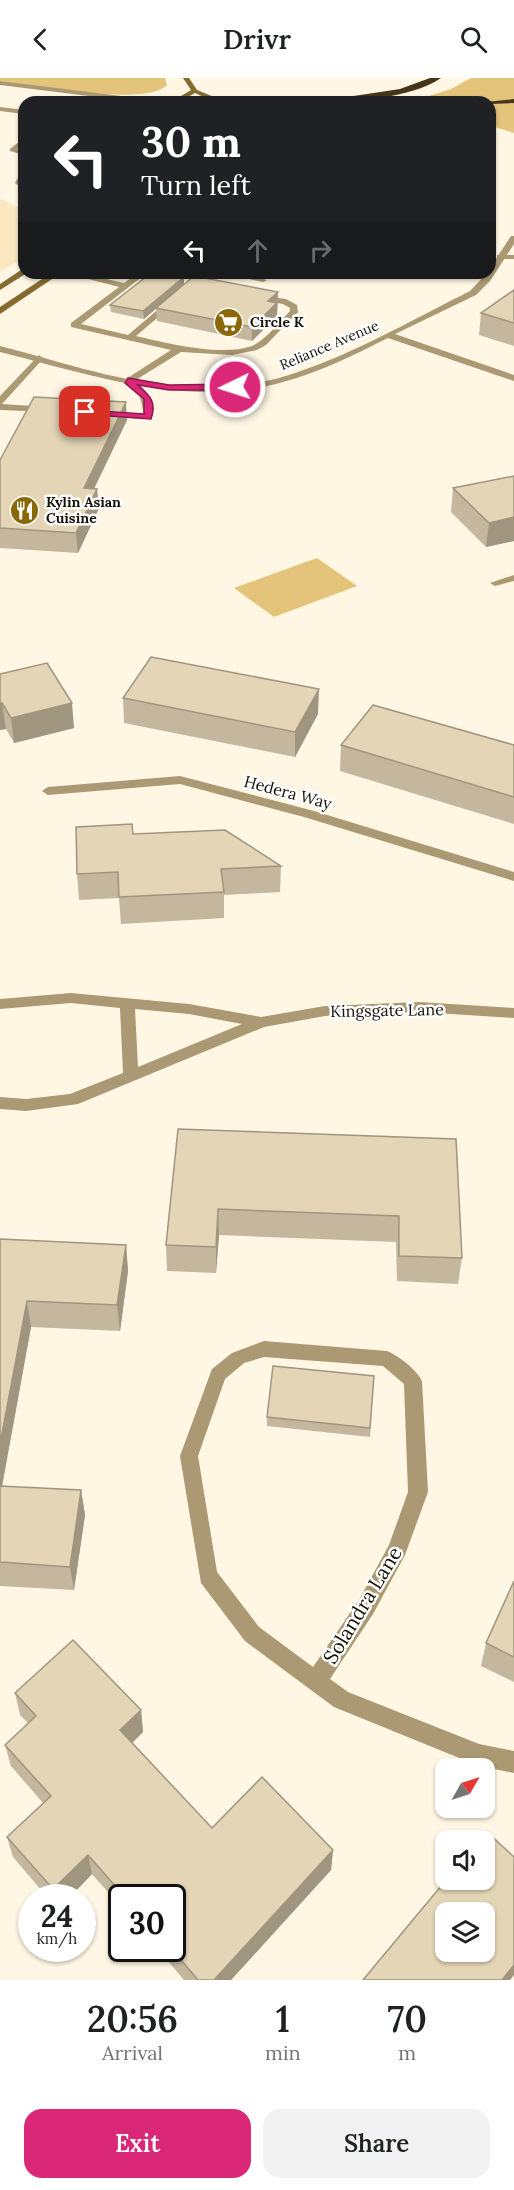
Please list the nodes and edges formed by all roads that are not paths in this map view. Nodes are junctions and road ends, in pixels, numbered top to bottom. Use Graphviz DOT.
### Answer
graph roads {
  1 [pos="186,78"];
  2 [pos="437,78"];
  3 [pos="0,83"];
  4 [pos="0,90"];
  5 [pos="195,91"];
  6 [pos="34,96"];
  7 [pos="102,96"];
  8 [pos="185,96"];
  9 [pos="207,96"];
  10 [pos="363,96"];
  11 [pos="514,100"];
  12 [pos="496,102"];
  13 [pos="0,109"];
  14 [pos="18,111"];
  15 [pos="18,145"];
  16 [pos="12,150"];
  17 [pos="0,152"];
  18 [pos="18,152"];
  19 [pos="514,238"];
  20 [pos="496,255"];
  21 [pos="496,256"];
  22 [pos="514,257"];
  23 [pos="18,276"];
  24 [pos="48,279"];
  25 [pos="116,279"];
  26 [pos="186,279"];
  27 [pos="200,279"];
  28 [pos="258,279"];
  29 [pos="487,279"];
  30 [pos="263,280"];
  31 [pos="132,281"];
  32 [pos="148,283"];
  33 [pos="194,285"];
  34 [pos="170,287"];
  35 [pos="0,288"];
  36 [pos="136,292"];
  37 [pos="244,294"];
  38 [pos="159,296"];
  39 [pos="174,299"];
  40 [pos="108,300"];
  41 [pos="123,303"];
  42 [pos="146,307"];
  43 [pos="162,310"];
  44 [pos="0,311"];
  45 [pos="389,335"];
  46 [pos="131,336"];
  47 [pos="0,349"];
  48 [pos="180,349"];
  49 [pos="39,357"];
  50 [pos="514,378"];
  51 [pos="128,381"];
  52 [pos="0,402"];
  53 [pos="0,407"];
  54 [pos="57,411"];
  55 [pos="91,413"];
  56 [pos="514,578"];
  57 [pos="495,583"];
  58 [pos="48,791"];
  59 [pos="514,877"];
  60 [pos="0,1004"];
  61 [pos="128,1005"];
  62 [pos="514,1013"];
  63 [pos="261,1022"];
  64 [pos="131,1076"];
  65 [pos="0,1103"];
  66 [pos="316,1681"];
  67 [pos="514,1762"];
  1 -- 5 [label="main road"];
  2 -- 10 [label="highway"];
  3 -- 7 [label="street"];
  4 -- 6 [label="street"];
  5 -- 8 [label="main road"];
  5 -- 9 [label="main road"];
  11 -- 12 [label="highway"];
  13 -- 14 [label="street"];
  15 -- 16 [label="street"];
  16 -- 17 [label="street"];
  16 -- 18 [label="street"];
  19 -- 20 [label="street, Reliance Avenue"];
  21 -- 22 [label="street"];
  23 -- 35 [label="main road"];
  24 -- 44 [label="main road"];
  25 -- 31 [label="street"];
  26 -- 33 [label="street"];
  27 -- 33 [label="street"];
  28 -- 30 [label="street"];
  29 -- 45 [label="street, Reliance Avenue"];
  31 -- 32 [label="street"];
  31 -- 36 [label="street"];
  31 -- 40 [label="street"];
  33 -- 34 [label="street"];
  33 -- 39 [label="street"];
  37 -- 48 [label="street"];
  38 -- 39 [label="street"];
  39 -- 43 [label="street"];
  40 -- 41 [label="street"];
  40 -- 46 [label="street"];
  42 -- 43 [label="street"];
  43 -- 46 [label="street"];
  45 -- 50 [label="street"];
  45 -- 51 [label="street, Reliance Avenue"];
  46 -- 48 [label="street"];
  47 -- 49 [label="street, Reliance Avenue"];
  48 -- 51 [label="street"];
  49 -- 51 [label="street, Reliance Avenue"];
  49 -- 52 [label="street"];
  51 -- 55 [label="street"];
  53 -- 54 [label="street"];
  56 -- 57 [label="street"];
  58 -- 59 [label="street, Hedera Way"];
  60 -- 61 [label="street, Kingsgate Lane"];
  61 -- 63 [label="street, Kingsgate Lane"];
  61 -- 64 [label="street"];
  62 -- 63 [label="street, Kingsgate Lane"];
  63 -- 64 [label="street, Kingsgate Lane"];
  64 -- 65 [label="street, Kingsgate Lane"];
  66 -- 66 [label="street, Solandra Lane"];
  66 -- 67 [label="street, Solandra Lane"];
}
